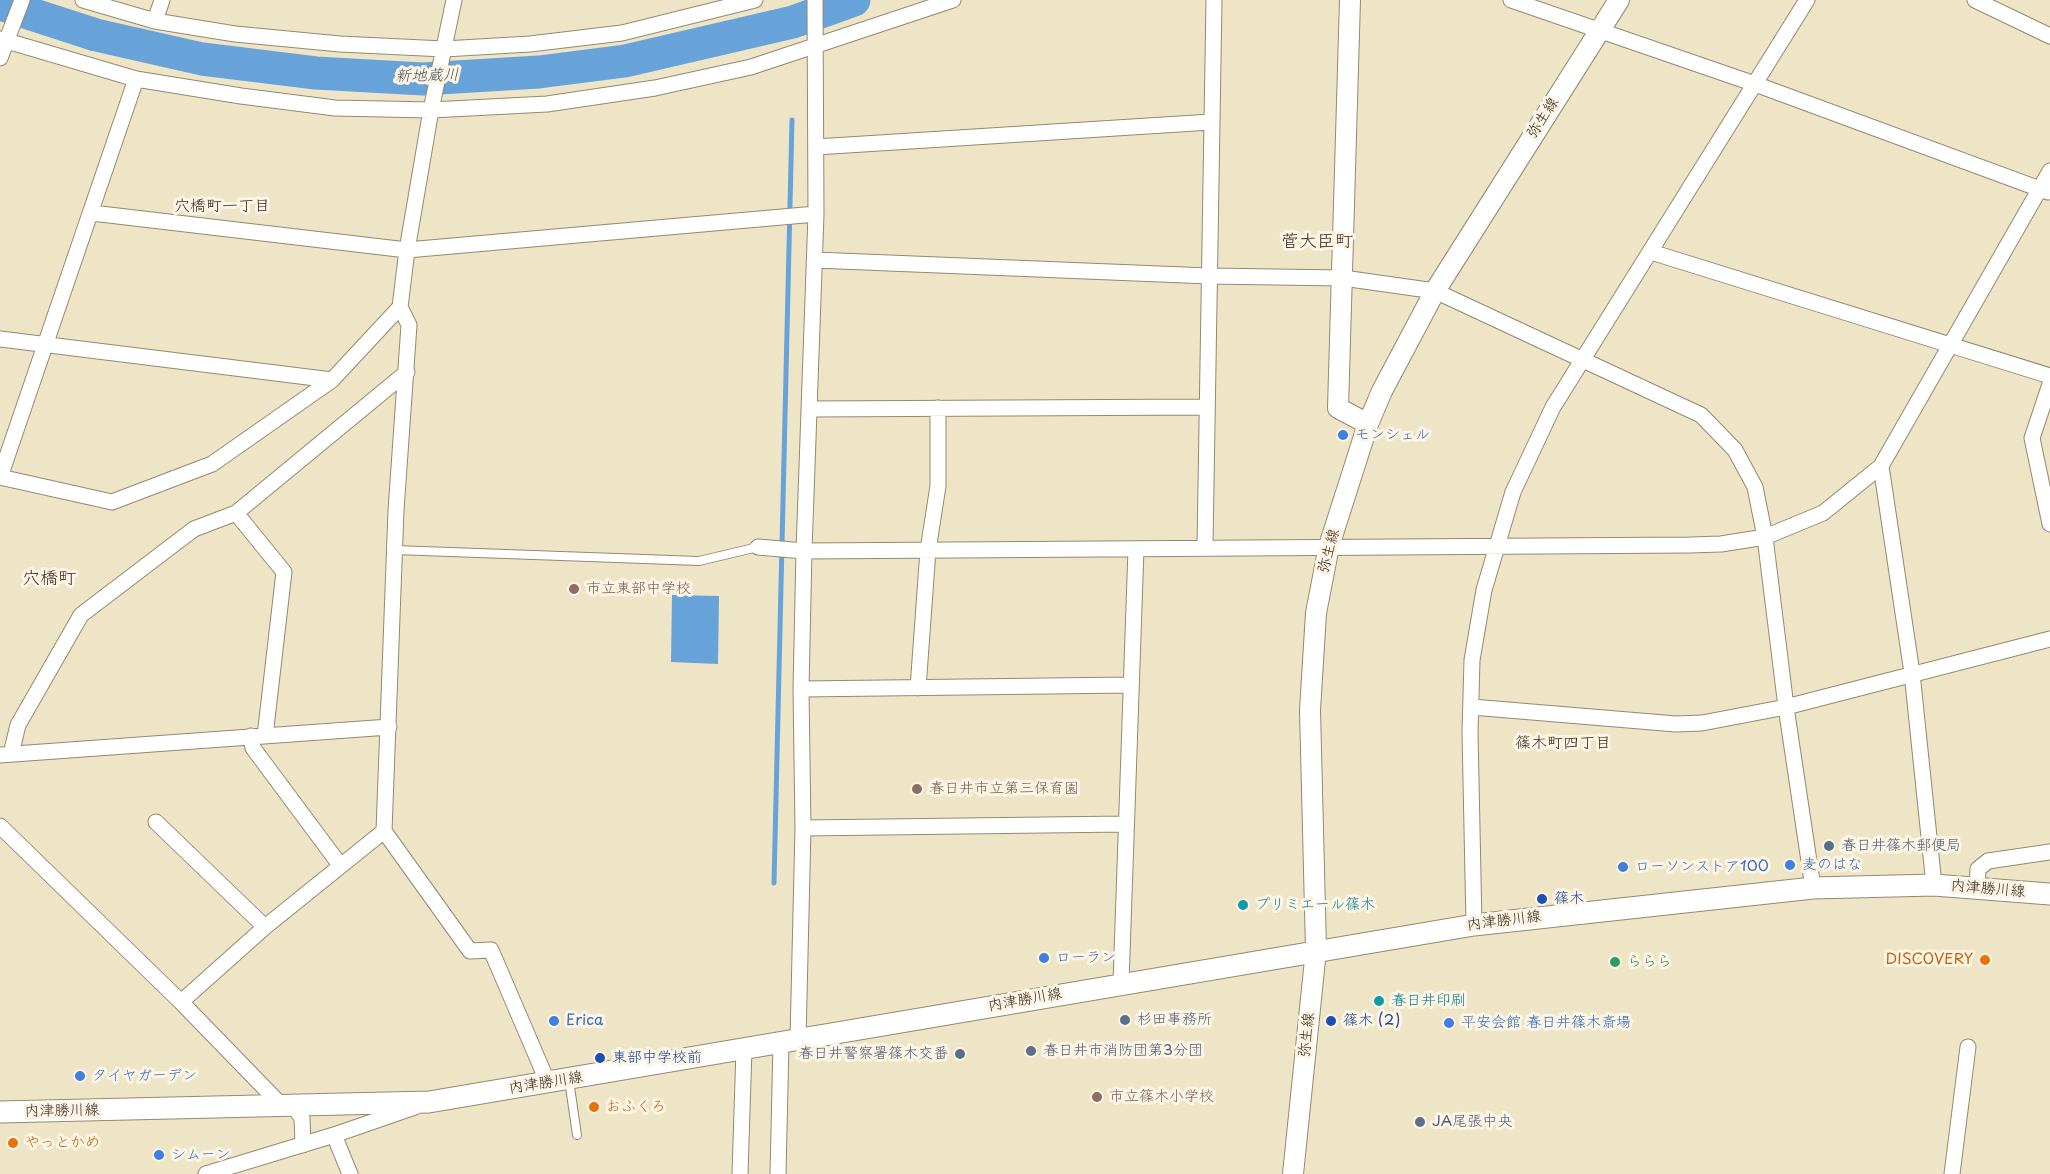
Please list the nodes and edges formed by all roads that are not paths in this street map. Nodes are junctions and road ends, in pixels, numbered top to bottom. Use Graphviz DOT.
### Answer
graph roads {
  1 [pos="22,0"];
  2 [pos="83,0"];
  3 [pos="162,0"];
  4 [pos="454,0"];
  5 [pos="755,0"];
  6 [pos="814,0"];
  7 [pos="953,0"];
  8 [pos="1214,0"];
  9 [pos="1350,0"];
  10 [pos="1511,0"];
  11 [pos="1619,0"];
  12 [pos="1807,0"];
  13 [pos="1975,0"];
  14 [pos="155,21"];
  15 [pos="1599,31"];
  16 [pos="6,36"];
  17 [pos="2050,36"];
  18 [pos="815,40"];
  19 [pos="443,55"];
  20 [pos="0,58"];
  21 [pos="136,79"];
  22 [pos="1755,84"];
  23 [pos="433,103"];
  24 [pos="1211,122"];
  25 [pos="816,147"];
  26 [pos="2050,171"];
  27 [pos="2045,191"];
  28 [pos="92,213"];
  29 [pos="816,214"];
  30 [pos="407,250"];
  31 [pos="1651,252"];
  32 [pos="815,260"];
  33 [pos="1209,276"];
  34 [pos="1343,278"];
  35 [pos="1435,291"];
  36 [pos="400,307"];
  37 [pos="0,339"];
  38 [pos="45,344"];
  39 [pos="1951,344"];
  40 [pos="1583,359"];
  41 [pos="407,372"];
  42 [pos="2050,376"];
  43 [pos="332,380"];
  44 [pos="2050,384"];
  45 [pos="1206,407"];
  46 [pos="938,408"];
  47 [pos="810,409"];
  48 [pos="1368,424"];
  49 [pos="1881,466"];
  50 [pos="236,513"];
  51 [pos="2050,524"];
  52 [pos="1765,537"];
  53 [pos="1495,545"];
  54 [pos="1205,546"];
  55 [pos="1329,546"];
  56 [pos="758,547"];
  57 [pos="1136,549"];
  58 [pos="395,550"];
  59 [pos="928,550"];
  60 [pos="804,551"];
  61 [pos="2050,639"];
  62 [pos="1912,673"];
  63 [pos="1130,686"];
  64 [pos="918,688"];
  65 [pos="801,689"];
  66 [pos="1786,707"];
  67 [pos="1472,708"];
  68 [pos="388,727"];
  69 [pos="258,736"];
  70 [pos="5,754"];
  71 [pos="156,822"];
  72 [pos="1125,824"];
  73 [pos="0,826"];
  74 [pos="803,828"];
  75 [pos="384,831"];
  76 [pos="2050,852"];
  77 [pos="340,866"];
  78 [pos="1934,885"];
  79 [pos="1813,888"];
  80 [pos="1977,888"];
  81 [pos="2050,894"];
  82 [pos="1473,925"];
  83 [pos="265,927"];
  84 [pos="1316,950"];
  85 [pos="1121,983"];
  86 [pos="181,1002"];
  87 [pos="789,1041"];
  88 [pos="1968,1047"];
  89 [pos="744,1049"];
  90 [pos="558,1081"];
  91 [pos="429,1102"];
  92 [pos="288,1106"];
  93 [pos="0,1112"];
  94 [pos="334,1135"];
  95 [pos="577,1135"];
  96 [pos="303,1145"];
  97 [pos="206,1174"];
  98 [pos="350,1174"];
  99 [pos="740,1174"];
  100 [pos="778,1174"];
  101 [pos="1293,1174"];
  102 [pos="1952,1174"];
  1 -- 16 [label="street"];
  2 -- 14 [label="street"];
  3 -- 14 [label="street"];
  4 -- 19 [label="street"];
  5 -- 19 [label="street"];
  6 -- 18 [label="street"];
  7 -- 18 [label="street"];
  8 -- 24 [label="street"];
  9 -- 34 [label="street"];
  10 -- 15 [label="street"];
  11 -- 15 [label="street, 弥生線"];
  12 -- 22 [label="street"];
  13 -- 17 [label="street"];
  14 -- 19 [label="street"];
  15 -- 22 [label="street"];
  15 -- 35 [label="street, 弥生線"];
  16 -- 20 [label="street"];
  16 -- 21 [label="street"];
  18 -- 23 [label="street"];
  18 -- 25 [label="street"];
  19 -- 23 [label="street"];
  21 -- 23 [label="street"];
  21 -- 28 [label="street"];
  22 -- 27 [label="street"];
  22 -- 31 [label="street"];
  23 -- 30 [label="street"];
  24 -- 25 [label="street"];
  24 -- 33 [label="street"];
  25 -- 29 [label="street"];
  26 -- 27 [label="street"];
  27 -- 39 [label="street"];
  28 -- 30 [label="street"];
  28 -- 38 [label="street"];
  29 -- 30 [label="street"];
  29 -- 32 [label="street"];
  30 -- 36 [label="street"];
  31 -- 39 [label="street"];
  31 -- 40 [label="street"];
  32 -- 33 [label="street"];
  32 -- 47 [label="street"];
  33 -- 34 [label="street"];
  33 -- 45 [label="street"];
  34 -- 35 [label="street"];
  34 -- 48 [label="street"];
  35 -- 40 [label="street"];
  35 -- 48 [label="street, 弥生線"];
  36 -- 41 [label="street"];
  36 -- 43 [label="street"];
  37 -- 38 [label="street"];
  38 -- 43 [label="street"];
  38 -- 43 [label="street"];
  39 -- 42 [label="street"];
  39 -- 49 [label="street"];
  40 -- 52 [label="street"];
  40 -- 53 [label="street"];
  41 -- 50 [label="street"];
  41 -- 58 [label="street"];
  44 -- 51 [label="street"];
  45 -- 46 [label="street"];
  45 -- 54 [label="street"];
  46 -- 47 [label="street"];
  46 -- 59 [label="street"];
  47 -- 60 [label="street"];
  48 -- 55 [label="street, 弥生線"];
  49 -- 52 [label="street"];
  49 -- 62 [label="street"];
  50 -- 69 [label="street"];
  50 -- 70 [label="street"];
  52 -- 53 [label="street"];
  52 -- 66 [label="street"];
  53 -- 55 [label="street"];
  53 -- 67 [label="street"];
  54 -- 55 [label="street"];
  54 -- 57 [label="street"];
  55 -- 84 [label="street, 弥生線"];
  56 -- 58 [label="lane"];
  56 -- 60 [label="street"];
  57 -- 59 [label="street"];
  57 -- 63 [label="street"];
  58 -- 68 [label="street"];
  59 -- 60 [label="street"];
  59 -- 64 [label="street"];
  60 -- 65 [label="street"];
  61 -- 62 [label="street"];
  62 -- 66 [label="street"];
  62 -- 78 [label="street"];
  63 -- 64 [label="street"];
  63 -- 72 [label="street"];
  64 -- 65 [label="street"];
  65 -- 74 [label="street"];
  66 -- 67 [label="street"];
  66 -- 79 [label="street"];
  67 -- 82 [label="street"];
  68 -- 69 [label="street"];
  68 -- 75 [label="street"];
  69 -- 70 [label="street"];
  69 -- 77 [label="street"];
  71 -- 83 [label="street"];
  72 -- 74 [label="street"];
  72 -- 85 [label="street"];
  73 -- 86 [label="street"];
  74 -- 87 [label="street"];
  75 -- 77 [label="street"];
  75 -- 90 [label="street"];
  76 -- 80 [label="street"];
  77 -- 83 [label="street"];
  78 -- 79 [label="main road, 内津勝川線"];
  78 -- 80 [label="main road, 内津勝川線"];
  79 -- 82 [label="main road, 内津勝川線"];
  80 -- 81 [label="main road, 内津勝川線"];
  82 -- 84 [label="main road, 内津勝川線"];
  83 -- 86 [label="street"];
  84 -- 85 [label="main road, 内津勝川線"];
  84 -- 101 [label="street, 弥生線"];
  85 -- 87 [label="main road, 内津勝川線"];
  86 -- 92 [label="street"];
  87 -- 89 [label="main road, 内津勝川線"];
  87 -- 100 [label="street"];
  88 -- 102 [label="street"];
  89 -- 90 [label="main road, 内津勝川線"];
  89 -- 99 [label="street"];
  90 -- 91 [label="main road, 内津勝川線"];
  90 -- 95 [label="lane"];
  91 -- 92 [label="main road, 内津勝川線"];
  91 -- 94 [label="street"];
  92 -- 93 [label="main road, 内津勝川線"];
  92 -- 96 [label="street"];
  94 -- 96 [label="street"];
  94 -- 98 [label="street"];
  96 -- 97 [label="street"];
}
